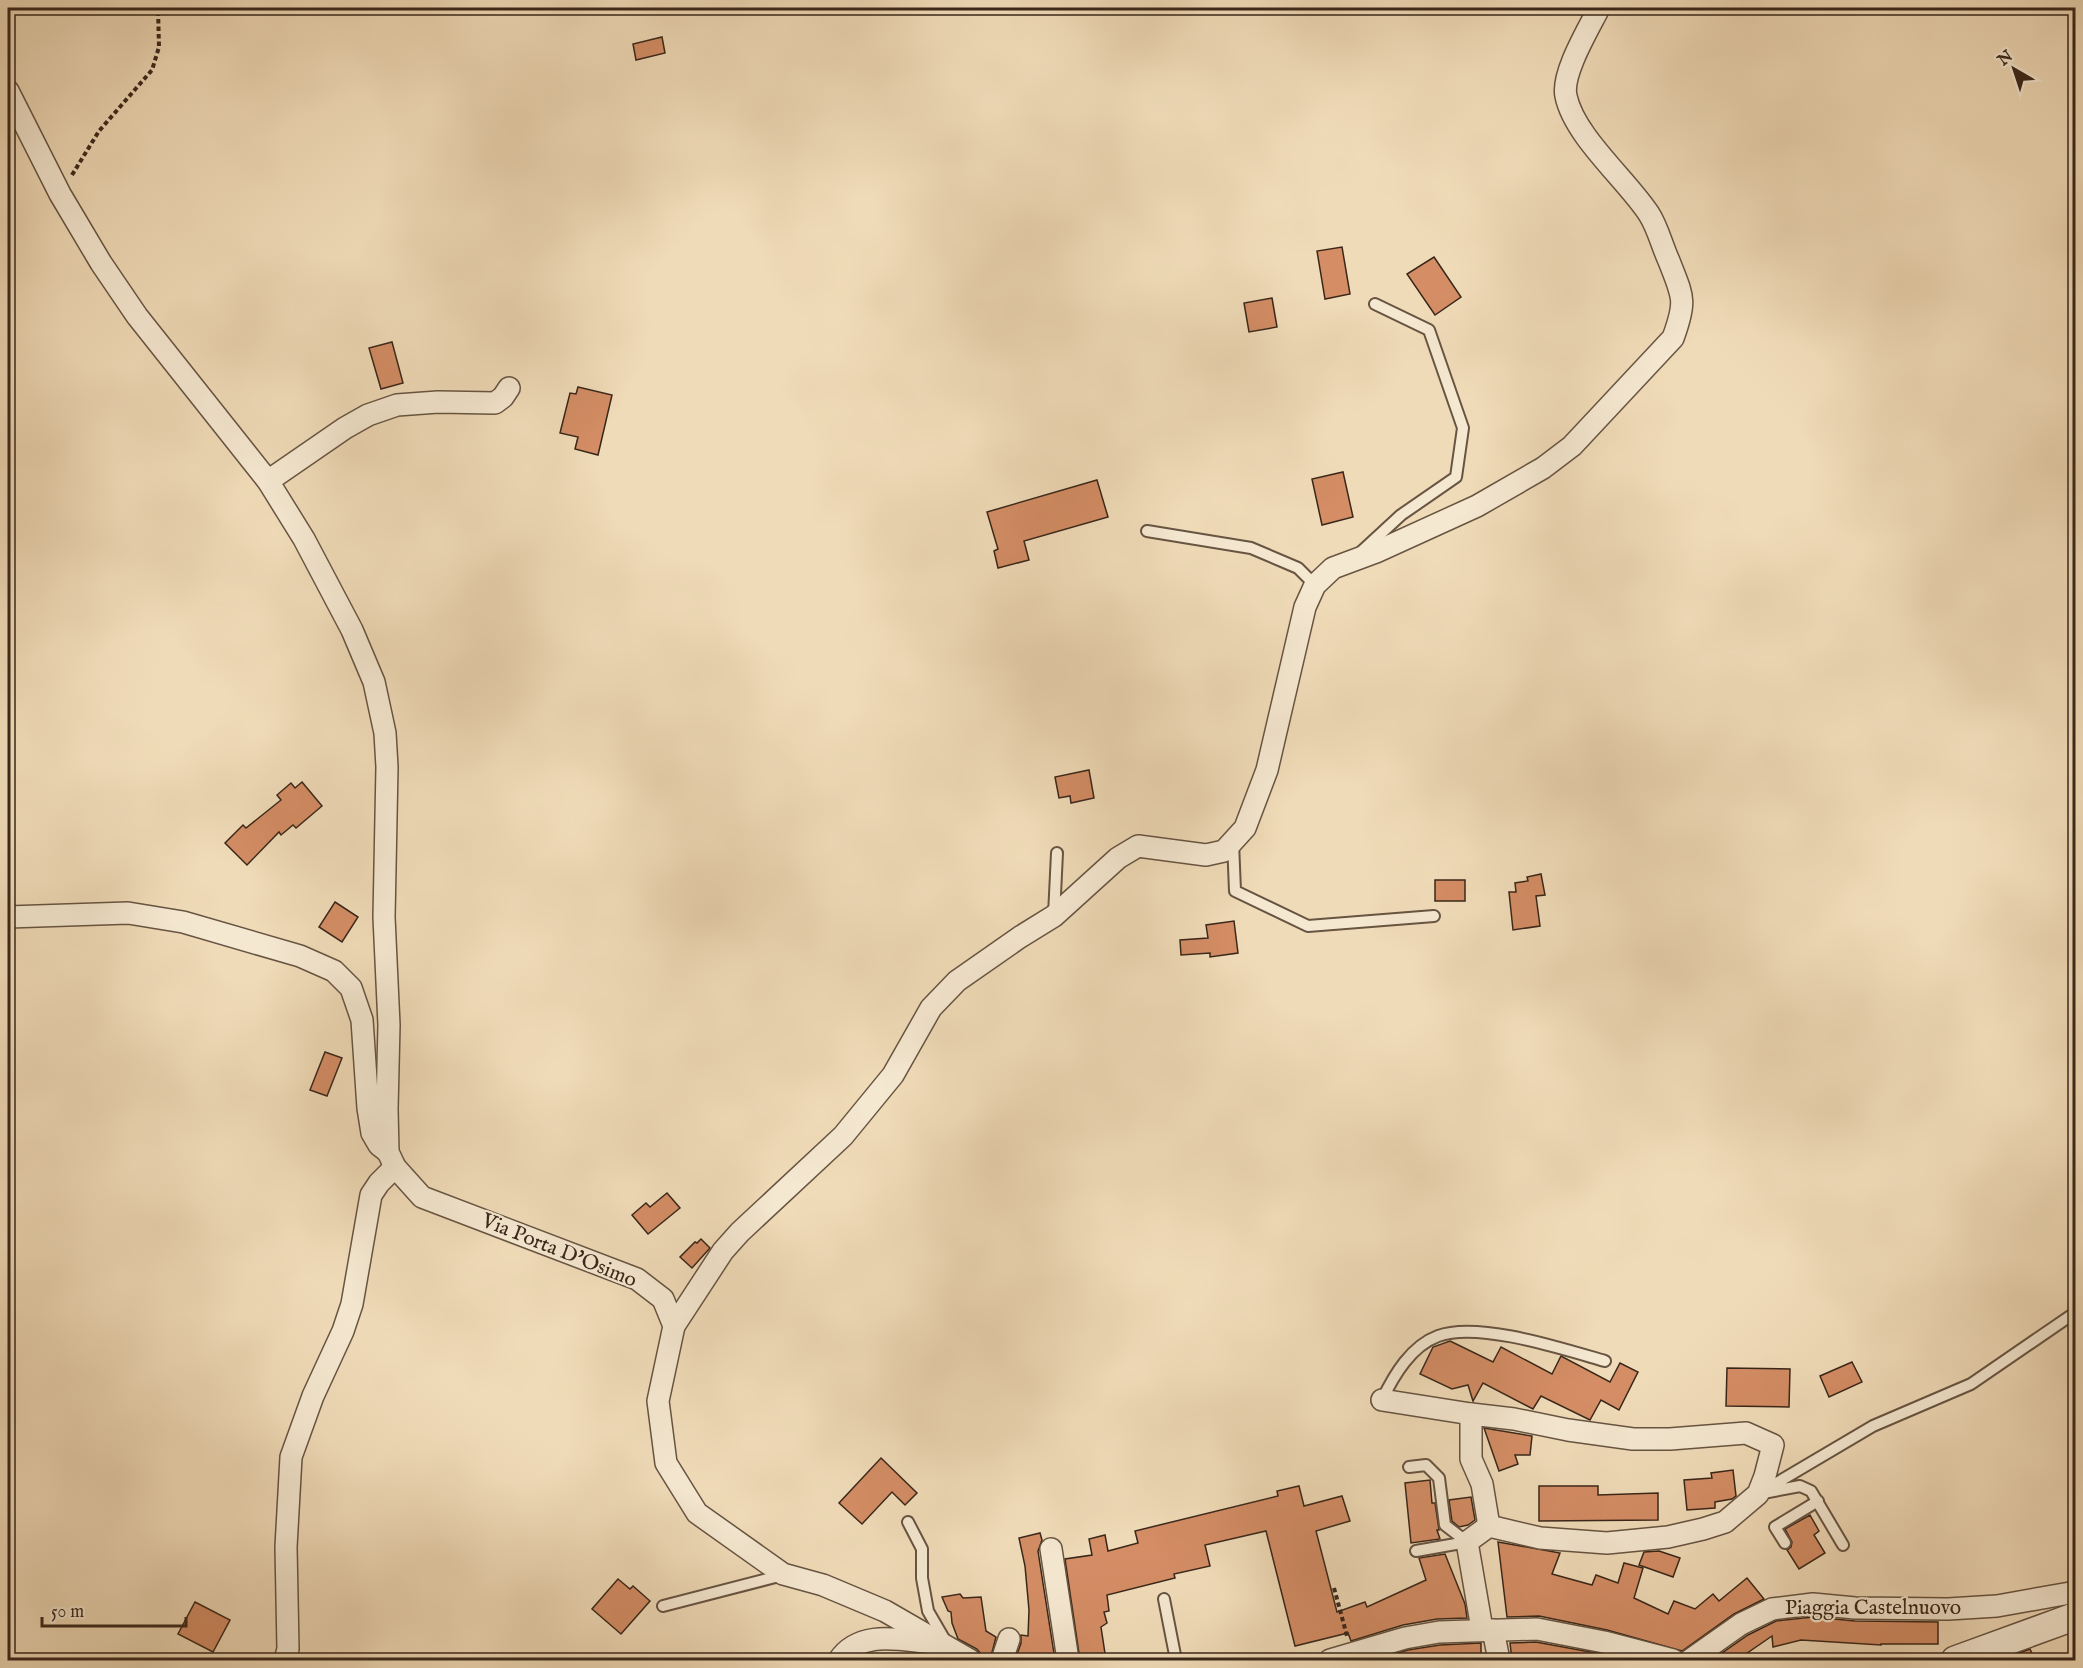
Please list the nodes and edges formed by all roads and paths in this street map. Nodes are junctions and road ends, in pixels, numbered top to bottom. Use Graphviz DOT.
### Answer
graph roads {
  1 [pos="158,8"];
  2 [pos="1599,8"];
  3 [pos="8,91"];
  4 [pos="60,194"];
  5 [pos="1375,304"];
  6 [pos="509,388"];
  7 [pos="268,481"];
  8 [pos="1147,531"];
  9 [pos="1352,561"];
  10 [pos="1315,585"];
  11 [pos="1233,841"];
  12 [pos="1057,853"];
  13 [pos="1054,916"];
  14 [pos="1434,916"];
  15 [pos="8,917"];
  16 [pos="392,1160"];
  17 [pos="2076,1312"];
  18 [pos="674,1326"];
  19 [pos="1605,1361"];
  20 [pos="1382,1400"];
  21 [pos="1471,1414"];
  22 [pos="1409,1467"];
  23 [pos="1758,1494"];
  24 [pos="1818,1501"];
  25 [pos="908,1522"];
  26 [pos="1489,1526"];
  27 [pos="1467,1542"];
  28 [pos="1785,1543"];
  29 [pos="1844,1545"];
  30 [pos="1051,1549"];
  31 [pos="1416,1551"];
  32 [pos="783,1575"];
  33 [pos="1334,1588"];
  34 [pos="1164,1599"];
  35 [pos="2073,1604"];
  36 [pos="663,1606"];
  37 [pos="1487,1630"];
  38 [pos="1009,1639"];
  39 [pos="946,1645"];
  40 [pos="1352,1654"];
  41 [pos="285,1660"];
  42 [pos="839,1660"];
  43 [pos="970,1660"];
  44 [pos="1002,1660"];
  45 [pos="1068,1660"];
  46 [pos="1176,1660"];
  47 [pos="1330,1660"];
  48 [pos="1499,1660"];
  49 [pos="1673,1660"];
  50 [pos="1690,1660"];
  51 [pos="1955,1660"];
  1 -- 4 [label="path"];
  2 -- 9 [label="street"];
  3 -- 4 [label="street"];
  4 -- 7 [label="street"];
  5 -- 9 [label="lane"];
  6 -- 7 [label="street"];
  7 -- 16 [label="street"];
  8 -- 10 [label="lane"];
  9 -- 10 [label="street"];
  10 -- 11 [label="street"];
  11 -- 13 [label="street"];
  11 -- 14 [label="lane"];
  12 -- 13 [label="lane"];
  13 -- 18 [label="street"];
  15 -- 16 [label="street, Via Porta D'Osimo"];
  16 -- 18 [label="street, Via Porta D'Osimo"];
  16 -- 41 [label="street"];
  17 -- 23 [label="lane"];
  18 -- 32 [label="street"];
  19 -- 20 [label="lane"];
  20 -- 21 [label="street"];
  21 -- 23 [label="street"];
  21 -- 26 [label="street"];
  22 -- 27 [label="lane"];
  23 -- 24 [label="lane"];
  23 -- 26 [label="street"];
  24 -- 28 [label="lane"];
  24 -- 29 [label="lane"];
  25 -- 39 [label="lane"];
  26 -- 27 [label="street"];
  27 -- 31 [label="lane"];
  27 -- 37 [label="street"];
  30 -- 45 [label="street"];
  32 -- 36 [label="lane"];
  32 -- 39 [label="street"];
  33 -- 40 [label="path"];
  34 -- 46 [label="lane"];
  35 -- 50 [label="street, Piaggia Castelnuovo"];
  35 -- 51 [label="street"];
  37 -- 40 [label="street"];
  37 -- 48 [label="street"];
  37 -- 49 [label="street"];
  38 -- 44 [label="street"];
  39 -- 42 [label="street"];
  39 -- 43 [label="street"];
  40 -- 47 [label="street"];
}
